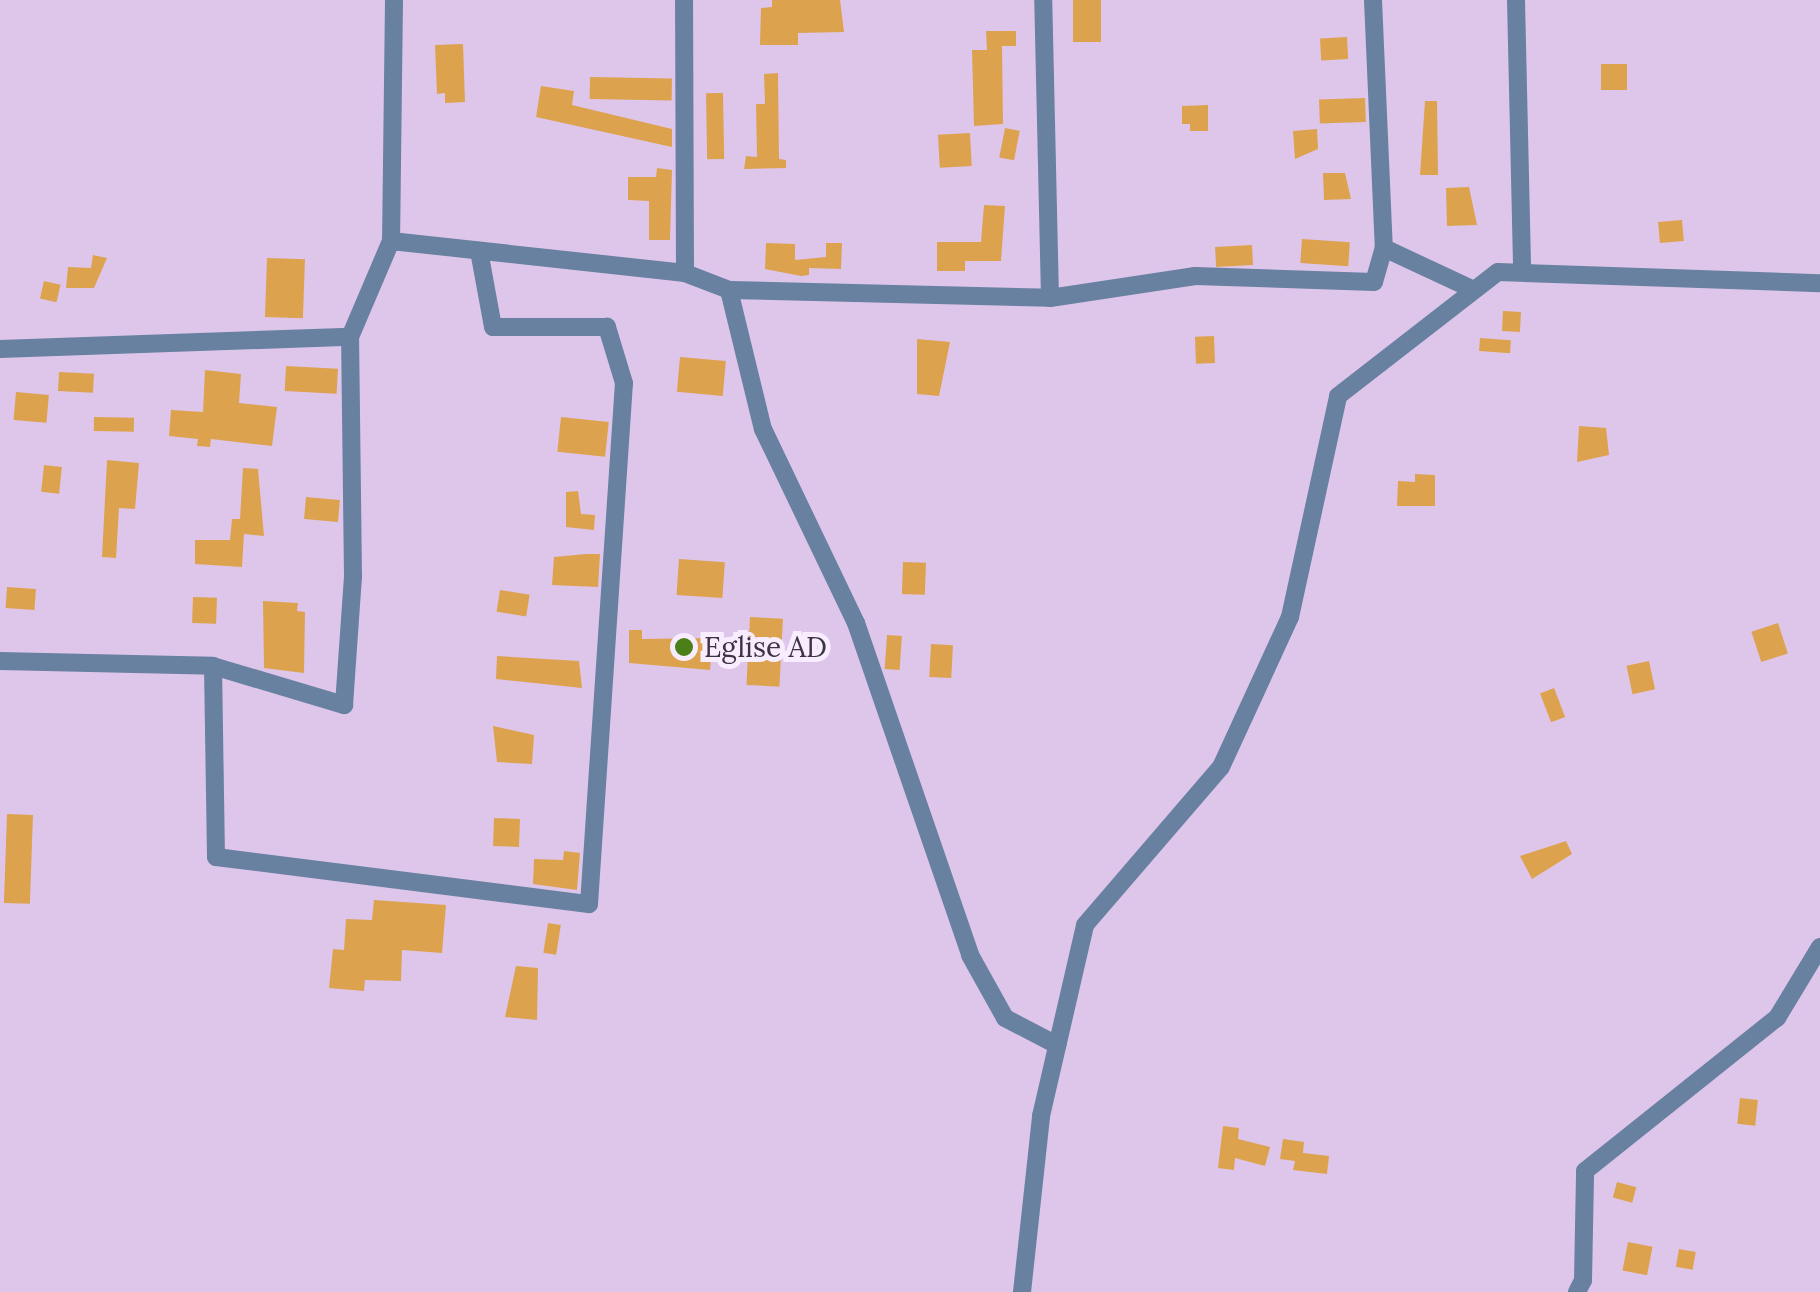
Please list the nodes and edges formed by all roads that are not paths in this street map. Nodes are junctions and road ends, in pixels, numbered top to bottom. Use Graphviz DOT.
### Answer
graph roads {
  1 [pos="394,0"];
  2 [pos="684,0"];
  3 [pos="1043,0"];
  4 [pos="1373,0"];
  5 [pos="1516,0"];
  6 [pos="392,241"];
  7 [pos="1384,248"];
  8 [pos="479,251"];
  9 [pos="1522,271"];
  10 [pos="684,273"];
  11 [pos="1820,284"];
  12 [pos="729,290"];
  13 [pos="1474,290"];
  14 [pos="1050,298"];
  15 [pos="350,337"];
  16 [pos="0,348"];
  17 [pos="0,661"];
  18 [pos="213,666"];
  19 [pos="1820,948"];
  20 [pos="1057,1046"];
  21 [pos="1022,1292"];
  22 [pos="1577,1292"];
  1 -- 6 [label="street"];
  2 -- 10 [label="street"];
  3 -- 14 [label="street"];
  4 -- 7 [label="street"];
  5 -- 9 [label="street"];
  6 -- 8 [label="street"];
  6 -- 15 [label="street"];
  7 -- 13 [label="street"];
  7 -- 14 [label="street"];
  8 -- 10 [label="street"];
  8 -- 18 [label="street"];
  9 -- 11 [label="street"];
  9 -- 13 [label="street"];
  10 -- 12 [label="street"];
  12 -- 14 [label="street"];
  12 -- 20 [label="street"];
  13 -- 20 [label="street"];
  15 -- 16 [label="street"];
  15 -- 18 [label="street"];
  17 -- 18 [label="street"];
  19 -- 22 [label="street"];
  20 -- 21 [label="street"];
}
